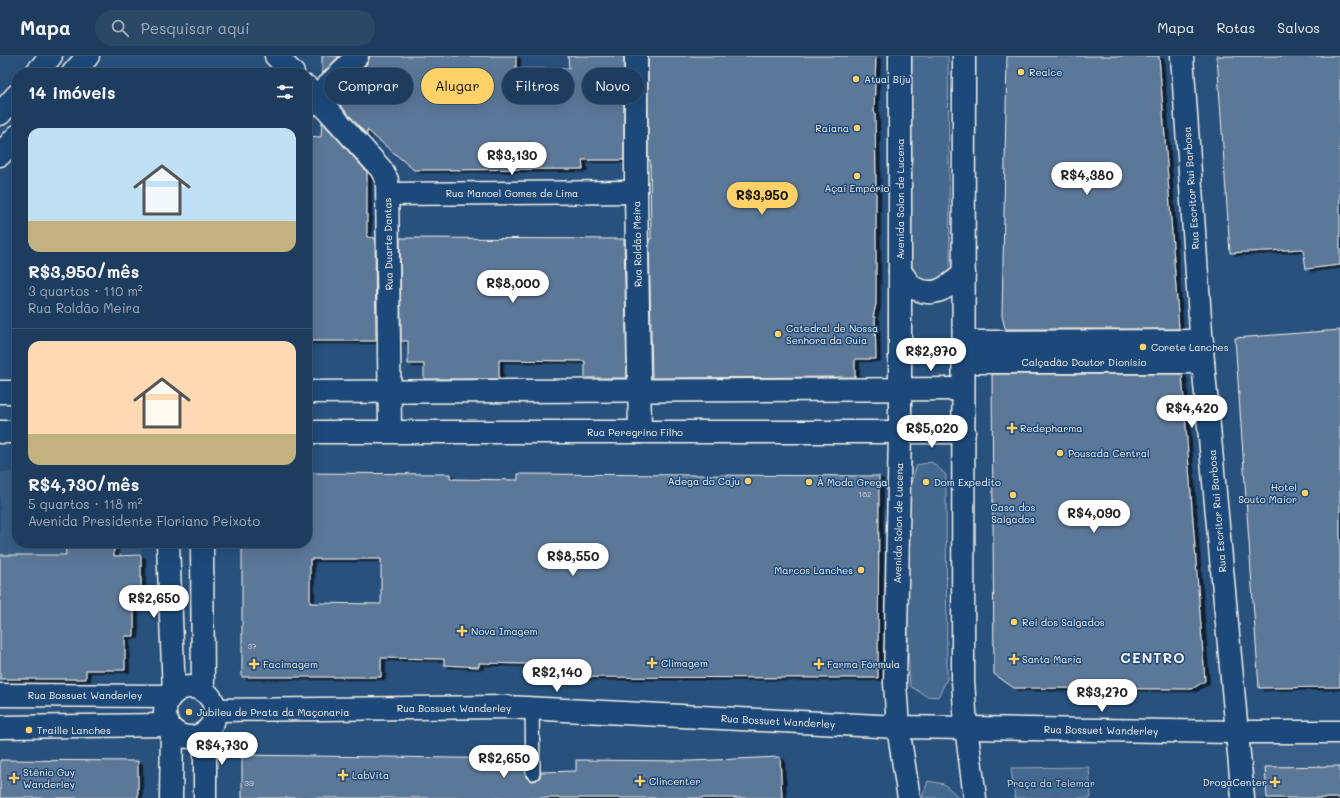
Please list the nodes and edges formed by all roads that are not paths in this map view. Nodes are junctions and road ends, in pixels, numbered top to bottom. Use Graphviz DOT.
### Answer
graph roads {
  1 [pos="51,56"];
  2 [pos="88,56"];
  3 [pos="276,56"];
  4 [pos="357,56"];
  5 [pos="636,56"];
  6 [pos="900,56"];
  7 [pos="964,56"];
  8 [pos="1182,56"];
  9 [pos="40,68"];
  10 [pos="77,68"];
  11 [pos="288,68"];
  12 [pos="312,95"];
  13 [pos="312,99"];
  14 [pos="12,101"];
  15 [pos="0,114"];
  16 [pos="12,142"];
  17 [pos="0,155"];
  18 [pos="636,192"];
  19 [pos="388,194"];
  20 [pos="900,271"];
  21 [pos="964,274"];
  22 [pos="964,352"];
  23 [pos="1202,352"];
  24 [pos="963,388"];
  25 [pos="899,389"];
  26 [pos="640,391"];
  27 [pos="0,392"];
  28 [pos="12,392"];
  29 [pos="312,392"];
  30 [pos="390,392"];
  31 [pos="390,431"];
  32 [pos="0,432"];
  33 [pos="12,432"];
  34 [pos="312,432"];
  35 [pos="640,432"];
  36 [pos="900,432"];
  37 [pos="964,432"];
  38 [pos="168,548"];
  39 [pos="202,548"];
  40 [pos="203,690"];
  41 [pos="172,694"];
  42 [pos="0,695"];
  43 [pos="532,709"];
  44 [pos="215,710"];
  45 [pos="0,727"];
  46 [pos="170,727"];
  47 [pos="898,727"];
  48 [pos="966,728"];
  49 [pos="1237,732"];
  50 [pos="1340,732"];
  51 [pos="205,733"];
  52 [pos="533,773"];
  53 [pos="171,798"];
  54 [pos="205,798"];
  55 [pos="909,798"];
  56 [pos="975,798"];
  57 [pos="1243,798"];
  1 -- 9 [label="street"];
  2 -- 10 [label="street"];
  3 -- 11 [label="street"];
  4 -- 12 [label="street"];
  5 -- 18 [label="street, Rua Roldão Meira"];
  6 -- 20 [label="street, Avenida Solon de Lucena"];
  7 -- 21 [label="street"];
  8 -- 23 [label="street, Rua Escritor Rui Barbosa"];
  13 -- 19 [label="street, Rua Duarte Dantas"];
  14 -- 15 [label="street"];
  16 -- 17 [label="street"];
  18 -- 19 [label="street, Rua Manoel Gomes de Lima"];
  18 -- 26 [label="street, Rua Roldão Meira"];
  19 -- 30 [label="street, Rua Duarte Dantas"];
  20 -- 21 [label="street"];
  20 -- 25 [label="street, Avenida Solon de Lucena"];
  21 -- 22 [label="street"];
  22 -- 23 [label="street, Calçadão Doutor Dionísio"];
  22 -- 24 [label="street"];
  23 -- 49 [label="street, Rua Escritor Rui Barbosa"];
  24 -- 25 [label="street"];
  24 -- 37 [label="street"];
  25 -- 26 [label="street"];
  25 -- 36 [label="street, Avenida Solon de Lucena"];
  26 -- 30 [label="street"];
  26 -- 35 [label="street, Rua Roldão Meira"];
  27 -- 28 [label="street"];
  29 -- 30 [label="street"];
  30 -- 31 [label="street, Rua Duarte Dantas"];
  31 -- 34 [label="street, Rua Peregrino Filho"];
  31 -- 35 [label="street, Rua Peregrino Filho"];
  32 -- 33 [label="street"];
  35 -- 36 [label="street, Rua Peregrino Filho"];
  36 -- 37 [label="street, Rua Peregrino Filho"];
  36 -- 47 [label="street, Avenida Solon de Lucena"];
  37 -- 48 [label="street"];
  38 -- 41 [label="street"];
  39 -- 40 [label="street"];
  40 -- 41 [label="street"];
  40 -- 44 [label="street"];
  41 -- 42 [label="street, Rua Bossuet Wanderley"];
  41 -- 46 [label="street"];
  43 -- 44 [label="street, Rua Bossuet Wanderley"];
  43 -- 47 [label="street, Rua Bossuet Wanderley"];
  43 -- 52 [label="lane"];
  44 -- 51 [label="street"];
  45 -- 46 [label="street"];
  46 -- 51 [label="street"];
  46 -- 53 [label="street"];
  47 -- 48 [label="street, Rua Bossuet Wanderley"];
  47 -- 55 [label="street, Avenida Solon de Lucena"];
  48 -- 49 [label="street, Rua Bossuet Wanderley"];
  48 -- 56 [label="street"];
  49 -- 50 [label="street, Rua Bossuet Wanderley"];
  49 -- 57 [label="street, Rua Escritor Rui Barbosa"];
  51 -- 54 [label="street"];
}
